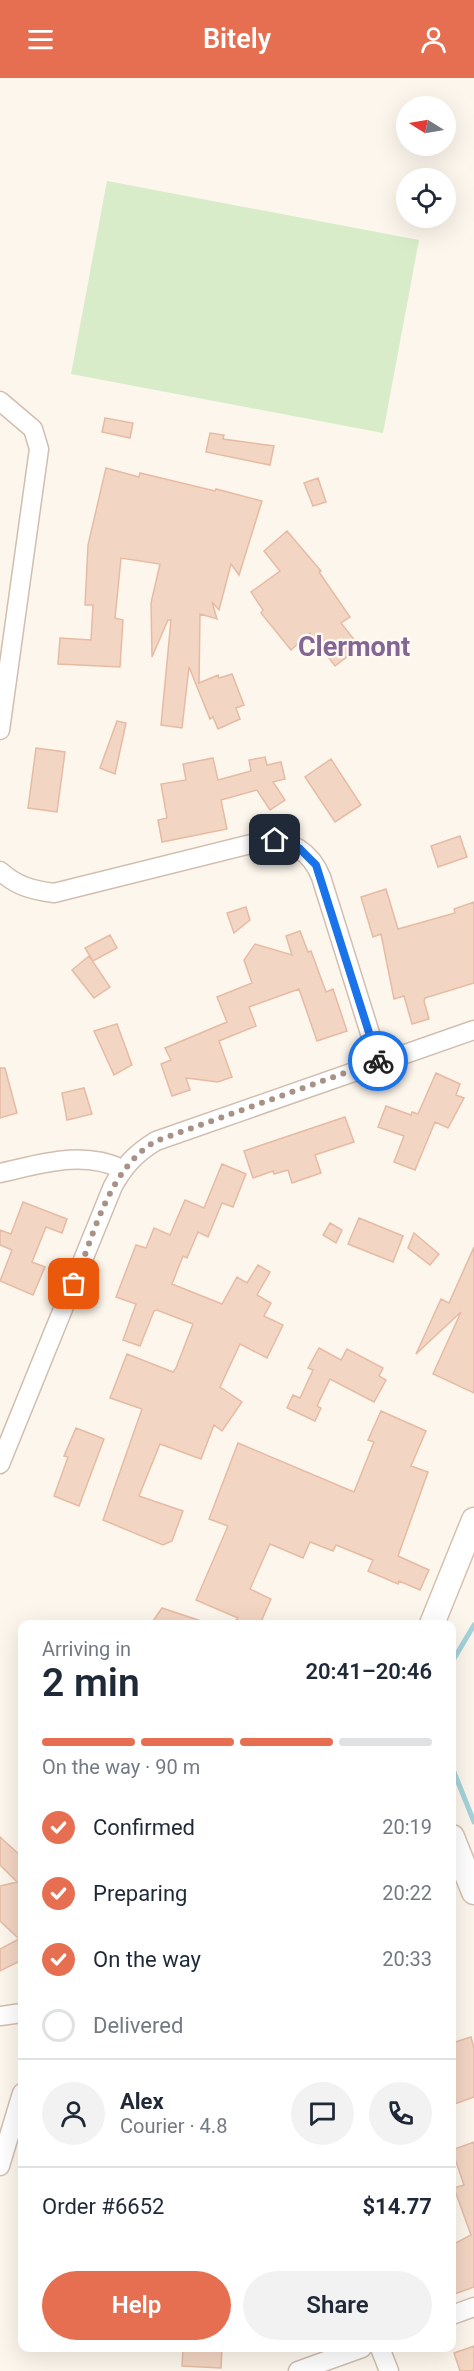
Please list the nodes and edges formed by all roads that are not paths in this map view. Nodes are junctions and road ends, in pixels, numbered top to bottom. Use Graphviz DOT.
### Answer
graph roads {
  1 [pos="0,401"];
  2 [pos="0,730"];
  3 [pos="0,871"];
  4 [pos="474,1030"];
  5 [pos="379,1062"];
  6 [pos="122,1169"];
  7 [pos="0,1173"];
  8 [pos="0,1464"];
  9 [pos="474,1520"];
  10 [pos="434,1620"];
  11 [pos="456,1847"];
  12 [pos="474,1892"];
  13 [pos="18,2014"];
  14 [pos="0,2016"];
  15 [pos="18,2106"];
  16 [pos="0,2166"];
  17 [pos="474,2307"];
  18 [pos="456,2314"];
  19 [pos="351,2352"];
  20 [pos="381,2352"];
  21 [pos="298,2371"];
  22 [pos="388,2371"];
  1 -- 2 [label="street"];
  3 -- 5 [label="street"];
  4 -- 5 [label="street"];
  5 -- 6 [label="street"];
  6 -- 7 [label="street"];
  6 -- 8 [label="street"];
  9 -- 10 [label="street"];
  11 -- 12 [label="street"];
  13 -- 14 [label="street"];
  15 -- 16 [label="street"];
  17 -- 18 [label="street"];
  19 -- 21 [label="street"];
  20 -- 22 [label="street"];
}
